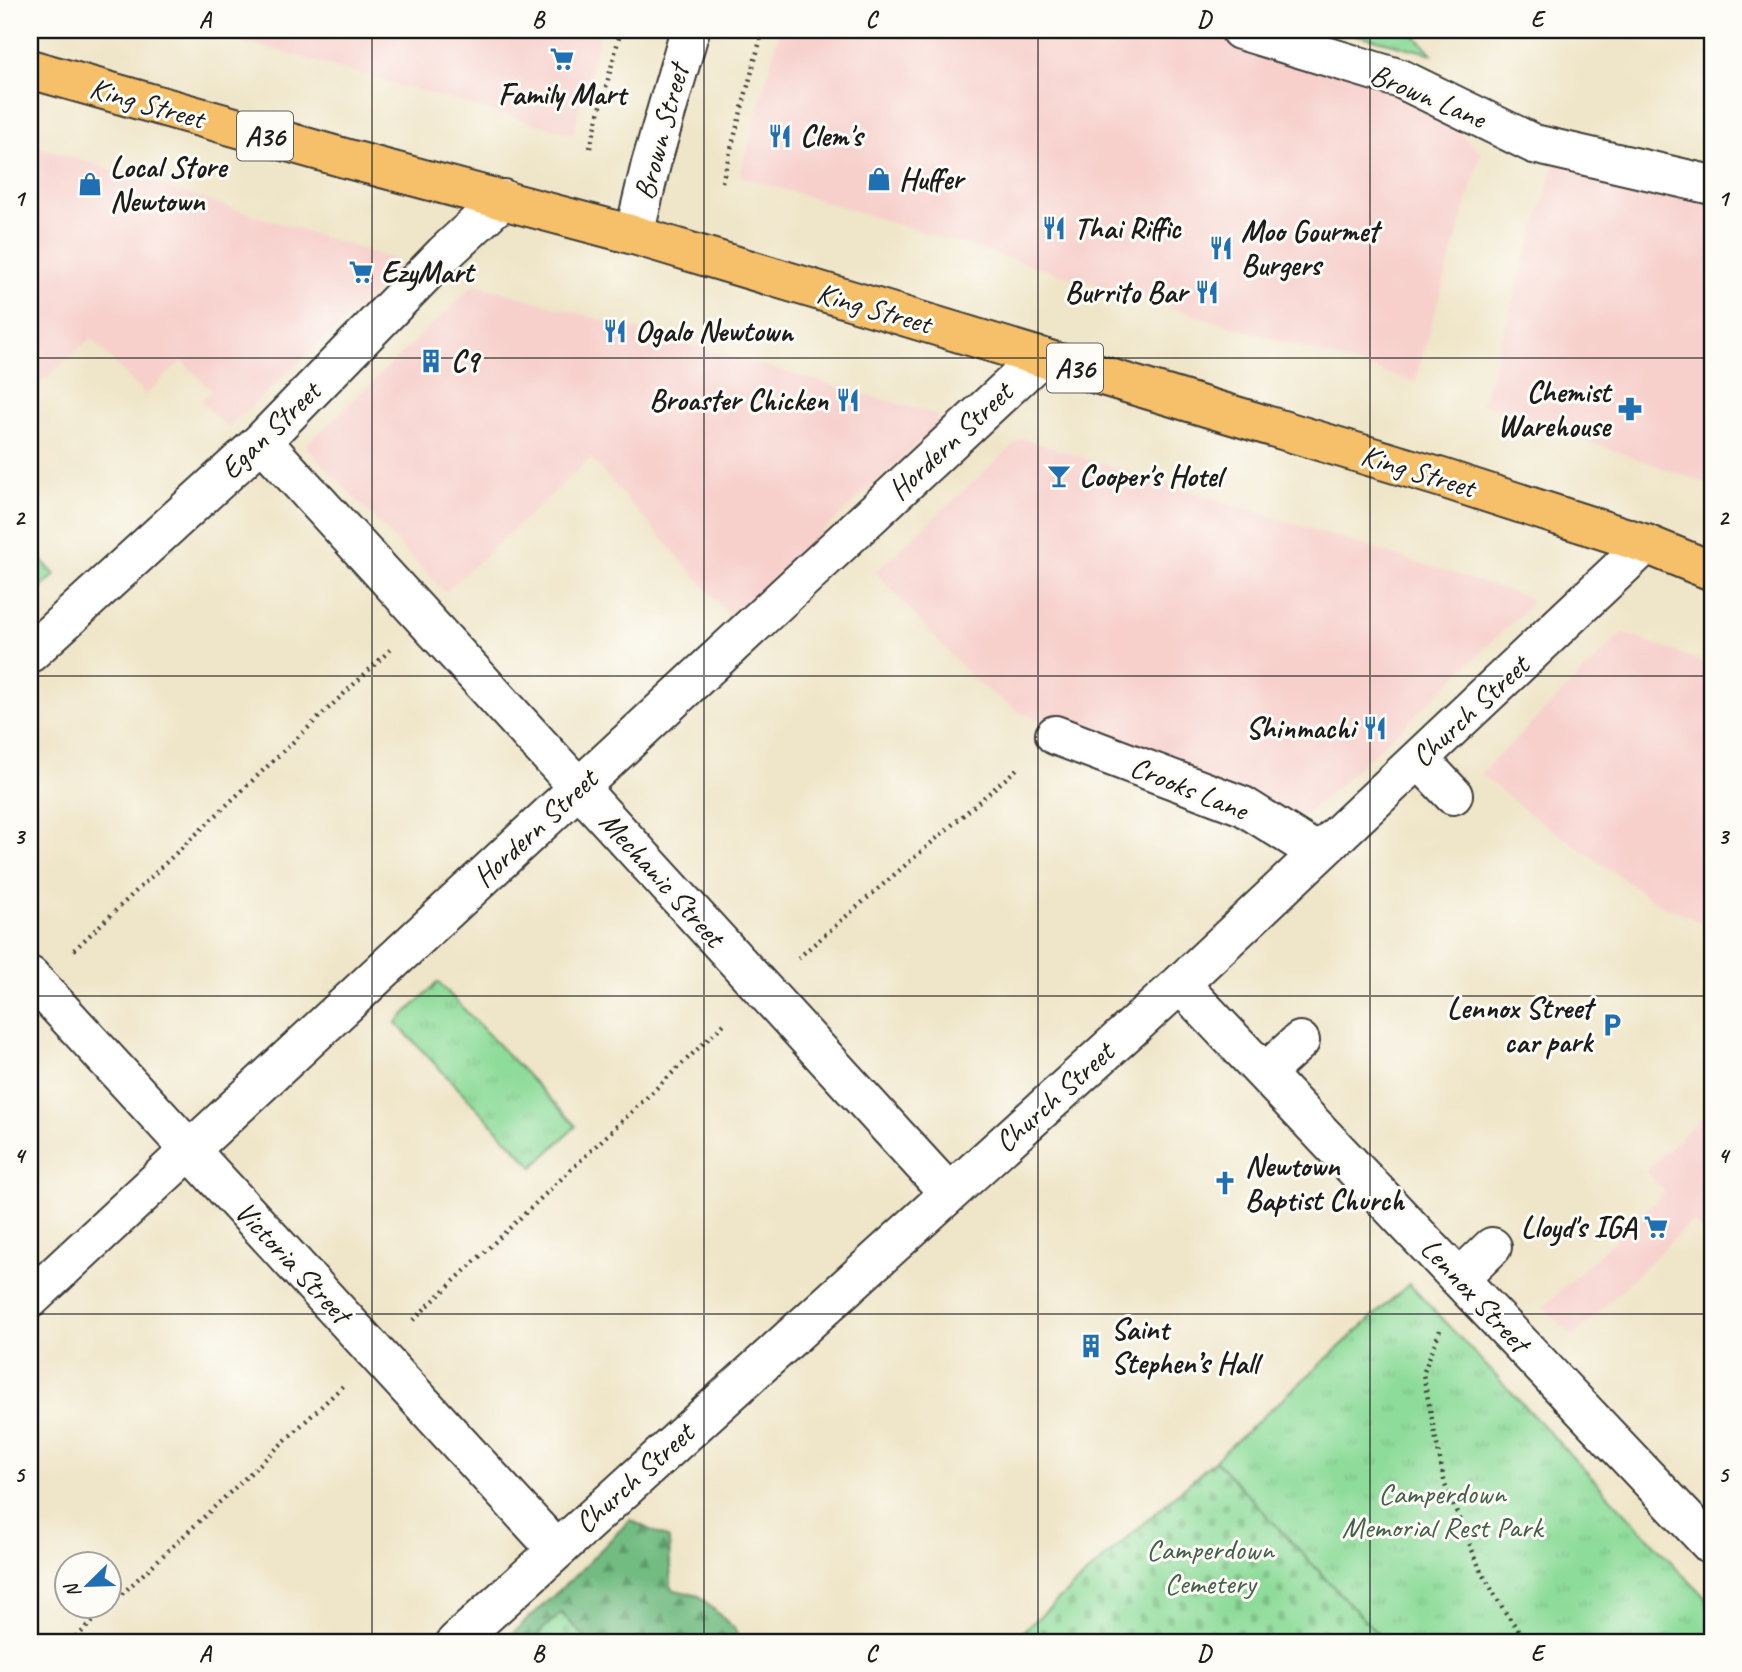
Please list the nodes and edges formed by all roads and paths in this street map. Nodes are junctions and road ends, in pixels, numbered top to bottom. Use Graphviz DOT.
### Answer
graph roads {
  1 [pos="621,30"];
  2 [pos="690,30"];
  3 [pos="763,30"];
  4 [pos="1240,30"];
  5 [pos="30,69"];
  6 [pos="590,148"];
  7 [pos="722,182"];
  8 [pos="1712,185"];
  9 [pos="503,199"];
  10 [pos="634,236"];
  11 [pos="1041,357"];
  12 [pos="262,442"];
  13 [pos="1646,544"];
  14 [pos="1712,571"];
  15 [pos="424,618"];
  16 [pos="30,653"];
  17 [pos="1055,735"];
  18 [pos="1419,759"];
  19 [pos="578,787"];
  20 [pos="1453,795"];
  21 [pos="1318,853"];
  22 [pos="34,980"];
  23 [pos="1180,984"];
  24 [pos="762,988"];
  25 [pos="1300,1041"];
  26 [pos="1265,1073"];
  27 [pos="189,1149"];
  28 [pos="948,1192"];
  29 [pos="1492,1247"];
  30 [pos="1459,1279"];
  31 [pos="30,1298"];
  32 [pos="1443,1322"];
  33 [pos="377,1354"];
  34 [pos="1712,1546"];
  35 [pos="556,1549"];
  36 [pos="71,1642"];
  37 [pos="456,1642"];
  38 [pos="1527,1642"];
  1 -- 6 [label="path"];
  2 -- 10 [label="street, Brown Street"];
  3 -- 7 [label="path"];
  4 -- 8 [label="street, Brown Lane"];
  5 -- 9 [label="highway, King Street / A36"];
  9 -- 10 [label="highway, King Street / A36"];
  9 -- 12 [label="street, Egan Street"];
  10 -- 11 [label="highway, King Street / A36"];
  11 -- 13 [label="highway, King Street / A36"];
  11 -- 19 [label="street, Hordern Street"];
  12 -- 15 [label="street, Mechanic Street"];
  12 -- 16 [label="street, Egan Street"];
  13 -- 14 [label="highway, King Street / A36"];
  13 -- 18 [label="street, Church Street"];
  15 -- 19 [label="street, Mechanic Street"];
  15 -- 22 [label="path"];
  17 -- 21 [label="street, Crooks Lane"];
  17 -- 24 [label="path"];
  18 -- 20 [label="street"];
  18 -- 21 [label="street, Church Street"];
  19 -- 24 [label="street, Mechanic Street"];
  19 -- 27 [label="street, Hordern Street"];
  21 -- 23 [label="street, Church Street"];
  22 -- 27 [label="street, Victoria Street"];
  23 -- 26 [label="street, Lennox Street"];
  23 -- 28 [label="street, Church Street"];
  24 -- 28 [label="street, Mechanic Street"];
  24 -- 33 [label="path"];
  25 -- 26 [label="street"];
  26 -- 30 [label="street, Lennox Street"];
  27 -- 31 [label="street, Hordern Street"];
  27 -- 33 [label="street, Victoria Street"];
  28 -- 35 [label="street, Church Street"];
  29 -- 30 [label="street"];
  30 -- 34 [label="street, Lennox Street"];
  32 -- 38 [label="path"];
  33 -- 35 [label="street, Victoria Street"];
  33 -- 36 [label="path"];
  35 -- 37 [label="street, Church Street"];
}
